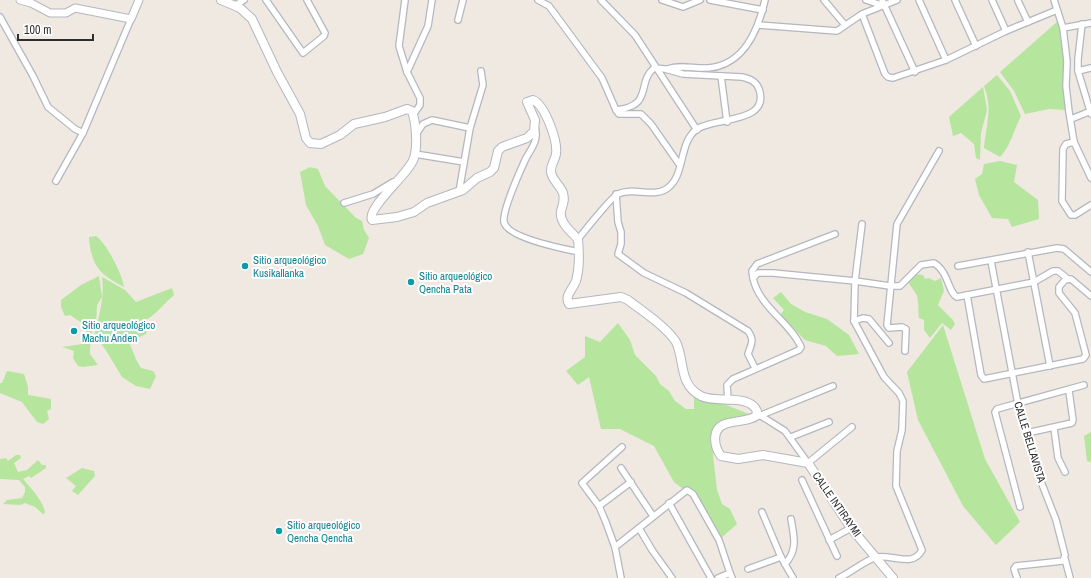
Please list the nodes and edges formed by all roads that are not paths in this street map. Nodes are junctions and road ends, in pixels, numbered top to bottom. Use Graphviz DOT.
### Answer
graph roads {
  1 [pos="20,0"];
  2 [pos="139,0"];
  3 [pos="244,0"];
  4 [pos="266,0"];
  5 [pos="307,0"];
  6 [pos="405,0"];
  7 [pos="432,0"];
  8 [pos="462,0"];
  9 [pos="538,0"];
  10 [pos="601,0"];
  11 [pos="662,0"];
  12 [pos="700,0"];
  13 [pos="710,0"];
  14 [pos="765,0"];
  15 [pos="824,0"];
  16 [pos="866,0"];
  17 [pos="882,0"];
  18 [pos="897,0"];
  19 [pos="918,0"];
  20 [pos="955,0"];
  21 [pos="992,0"];
  22 [pos="1054,0"];
  23 [pos="223,1"];
  24 [pos="1018,1"];
  25 [pos="670,2"];
  26 [pos="234,6"];
  27 [pos="884,6"];
  28 [pos="763,10"];
  29 [pos="1057,10"];
  30 [pos="862,14"];
  31 [pos="0,18"];
  32 [pos="131,19"];
  33 [pos="458,20"];
  34 [pos="1028,22"];
  35 [pos="1091,23"];
  36 [pos="1082,24"];
  37 [pos="758,25"];
  38 [pos="845,25"];
  39 [pos="1063,28"];
  40 [pos="1006,31"];
  41 [pos="976,46"];
  42 [pos="946,60"];
  43 [pos="658,68"];
  44 [pos="1091,68"];
  45 [pos="668,69"];
  46 [pos="482,71"];
  47 [pos="1078,71"];
  48 [pos="407,72"];
  49 [pos="915,72"];
  50 [pos="721,76"];
  51 [pos="616,110"];
  52 [pos="1091,112"];
  53 [pos="414,115"];
  54 [pos="1071,119"];
  55 [pos="727,122"];
  56 [pos="535,126"];
  57 [pos="470,128"];
  58 [pos="697,130"];
  59 [pos="83,133"];
  60 [pos="415,136"];
  61 [pos="1074,142"];
  62 [pos="939,151"];
  63 [pos="414,154"];
  64 [pos="464,162"];
  65 [pos="679,164"];
  66 [pos="408,168"];
  67 [pos="1090,175"];
  68 [pos="56,181"];
  69 [pos="459,192"];
  70 [pos="616,194"];
  71 [pos="344,203"];
  72 [pos="1091,205"];
  73 [pos="862,224"];
  74 [pos="835,234"];
  75 [pos="578,239"];
  76 [pos="579,252"];
  77 [pos="1028,252"];
  78 [pos="991,261"];
  79 [pos="958,266"];
  80 [pos="1091,272"];
  81 [pos="753,278"];
  82 [pos="1068,279"];
  83 [pos="855,281"];
  84 [pos="1034,282"];
  85 [pos="890,286"];
  86 [pos="997,290"];
  87 [pos="967,295"];
  88 [pos="1091,296"];
  89 [pos="854,321"];
  90 [pos="889,343"];
  91 [pos="905,351"];
  92 [pos="1050,366"];
  93 [pos="755,368"];
  94 [pos="1011,374"];
  95 [pos="1084,385"];
  96 [pos="833,386"];
  97 [pos="1069,391"];
  98 [pos="728,401"];
  99 [pos="1018,404"];
  100 [pos="759,416"];
  101 [pos="829,422"];
  102 [pos="852,427"];
  103 [pos="1054,428"];
  104 [pos="1027,433"];
  105 [pos="791,437"];
  106 [pos="622,447"];
  107 [pos="810,465"];
  108 [pos="621,468"];
  109 [pos="1065,472"];
  110 [pos="802,480"];
  111 [pos="631,482"];
  112 [pos="669,503"];
  113 [pos="599,506"];
  114 [pos="1020,507"];
  115 [pos="762,512"];
  116 [pos="653,516"];
  117 [pos="792,519"];
  118 [pos="639,528"];
  119 [pos="851,528"];
  120 [pos="829,540"];
  121 [pos="615,548"];
  122 [pos="837,556"];
  123 [pos="781,557"];
  124 [pos="876,557"];
  125 [pos="1065,559"];
  126 [pos="785,564"];
  127 [pos="748,569"];
  128 [pos="731,575"];
  129 [pos="621,578"];
  130 [pos="672,578"];
  131 [pos="711,578"];
  132 [pos="718,578"];
  133 [pos="793,578"];
  134 [pos="839,578"];
  135 [pos="893,578"];
  136 [pos="1017,578"];
  137 [pos="1070,578"];
  1 -- 32 [label="street"];
  2 -- 32 [label="street"];
  3 -- 26 [label="street"];
  4 -- 5 [label="street"];
  6 -- 48 [label="street"];
  7 -- 48 [label="street"];
  8 -- 33 [label="street"];
  9 -- 51 [label="street"];
  10 -- 43 [label="street"];
  11 -- 25 [label="street"];
  12 -- 25 [label="street"];
  13 -- 28 [label="street"];
  14 -- 28 [label="street"];
  15 -- 38 [label="street"];
  16 -- 27 [label="street"];
  17 -- 27 [label="street"];
  18 -- 27 [label="street"];
  19 -- 42 [label="street"];
  20 -- 41 [label="street"];
  21 -- 40 [label="street"];
  22 -- 29 [label="street"];
  23 -- 26 [label="main road"];
  24 -- 34 [label="street"];
  26 -- 53 [label="main road"];
  27 -- 30 [label="street"];
  27 -- 49 [label="street"];
  28 -- 37 [label="street"];
  29 -- 34 [label="street"];
  29 -- 39 [label="street"];
  30 -- 38 [label="street"];
  30 -- 49 [label="street"];
  31 -- 59 [label="street"];
  32 -- 59 [label="street"];
  34 -- 40 [label="street"];
  35 -- 36 [label="street"];
  36 -- 39 [label="street"];
  36 -- 47 [label="street"];
  37 -- 38 [label="street"];
  37 -- 45 [label="street"];
  39 -- 54 [label="street"];
  40 -- 41 [label="street"];
  41 -- 42 [label="street"];
  42 -- 49 [label="street"];
  43 -- 45 [label="street"];
  43 -- 51 [label="street"];
  43 -- 58 [label="street"];
  44 -- 47 [label="street"];
  45 -- 50 [label="street"];
  46 -- 57 [label="street"];
  47 -- 52 [label="street"];
  48 -- 53 [label="street"];
  50 -- 55 [label="street"];
  50 -- 55 [label="street"];
  51 -- 65 [label="street"];
  52 -- 54 [label="street"];
  53 -- 60 [label="main road"];
  54 -- 61 [label="street"];
  55 -- 58 [label="street"];
  56 -- 69 [label="main road"];
  56 -- 75 [label="main road"];
  56 -- 76 [label="street"];
  57 -- 60 [label="street"];
  57 -- 64 [label="street"];
  58 -- 65 [label="street"];
  59 -- 68 [label="street"];
  60 -- 63 [label="main road"];
  61 -- 67 [label="street"];
  61 -- 72 [label="street"];
  62 -- 85 [label="street"];
  63 -- 64 [label="street"];
  63 -- 66 [label="main road"];
  64 -- 69 [label="street"];
  65 -- 70 [label="street"];
  66 -- 69 [label="main road"];
  66 -- 71 [label="street"];
  70 -- 75 [label="street"];
  70 -- 93 [label="street"];
  73 -- 83 [label="street"];
  74 -- 81 [label="street"];
  75 -- 76 [label="main road"];
  76 -- 98 [label="main road"];
  77 -- 78 [label="street"];
  77 -- 80 [label="street"];
  77 -- 84 [label="street"];
  78 -- 79 [label="street"];
  78 -- 86 [label="street, CALLE BELLAVISTA"];
  81 -- 83 [label="street"];
  81 -- 93 [label="street"];
  82 -- 84 [label="street"];
  82 -- 88 [label="street"];
  82 -- 92 [label="street"];
  83 -- 85 [label="street"];
  83 -- 89 [label="street"];
  84 -- 86 [label="street"];
  84 -- 92 [label="street"];
  85 -- 87 [label="street"];
  85 -- 91 [label="street"];
  86 -- 87 [label="street"];
  86 -- 94 [label="street, CALLE BELLAVISTA"];
  87 -- 94 [label="street"];
  89 -- 90 [label="street"];
  89 -- 124 [label="street"];
  92 -- 94 [label="street"];
  93 -- 98 [label="street"];
  94 -- 99 [label="street, CALLE BELLAVISTA"];
  95 -- 97 [label="street"];
  96 -- 100 [label="street"];
  97 -- 99 [label="street"];
  97 -- 103 [label="street"];
  98 -- 100 [label="main road"];
  99 -- 104 [label="street, CALLE BELLAVISTA"];
  99 -- 114 [label="street"];
  100 -- 105 [label="street"];
  100 -- 107 [label="main road"];
  101 -- 105 [label="street"];
  102 -- 107 [label="street"];
  103 -- 104 [label="street"];
  103 -- 109 [label="street"];
  104 -- 125 [label="street, CALLE BELLAVISTA"];
  105 -- 107 [label="street"];
  106 -- 113 [label="street"];
  107 -- 119 [label="main road, CALLE INTIRAYMI"];
  108 -- 111 [label="street"];
  110 -- 120 [label="street"];
  111 -- 113 [label="street"];
  111 -- 116 [label="street"];
  112 -- 116 [label="street"];
  112 -- 128 [label="street"];
  112 -- 131 [label="street"];
  113 -- 121 [label="street"];
  115 -- 123 [label="street"];
  116 -- 118 [label="street"];
  117 -- 126 [label="street"];
  118 -- 121 [label="street"];
  118 -- 130 [label="street"];
  119 -- 120 [label="street"];
  119 -- 124 [label="main road, CALLE INTIRAYMI"];
  120 -- 122 [label="street"];
  121 -- 129 [label="street"];
  123 -- 126 [label="street"];
  123 -- 127 [label="street"];
  124 -- 134 [label="street"];
  124 -- 135 [label="main road, CALLE INTIRAYMI"];
  125 -- 136 [label="street"];
  125 -- 137 [label="street, CALLE BELLAVISTA"];
  126 -- 133 [label="street"];
  128 -- 132 [label="street"];
}
